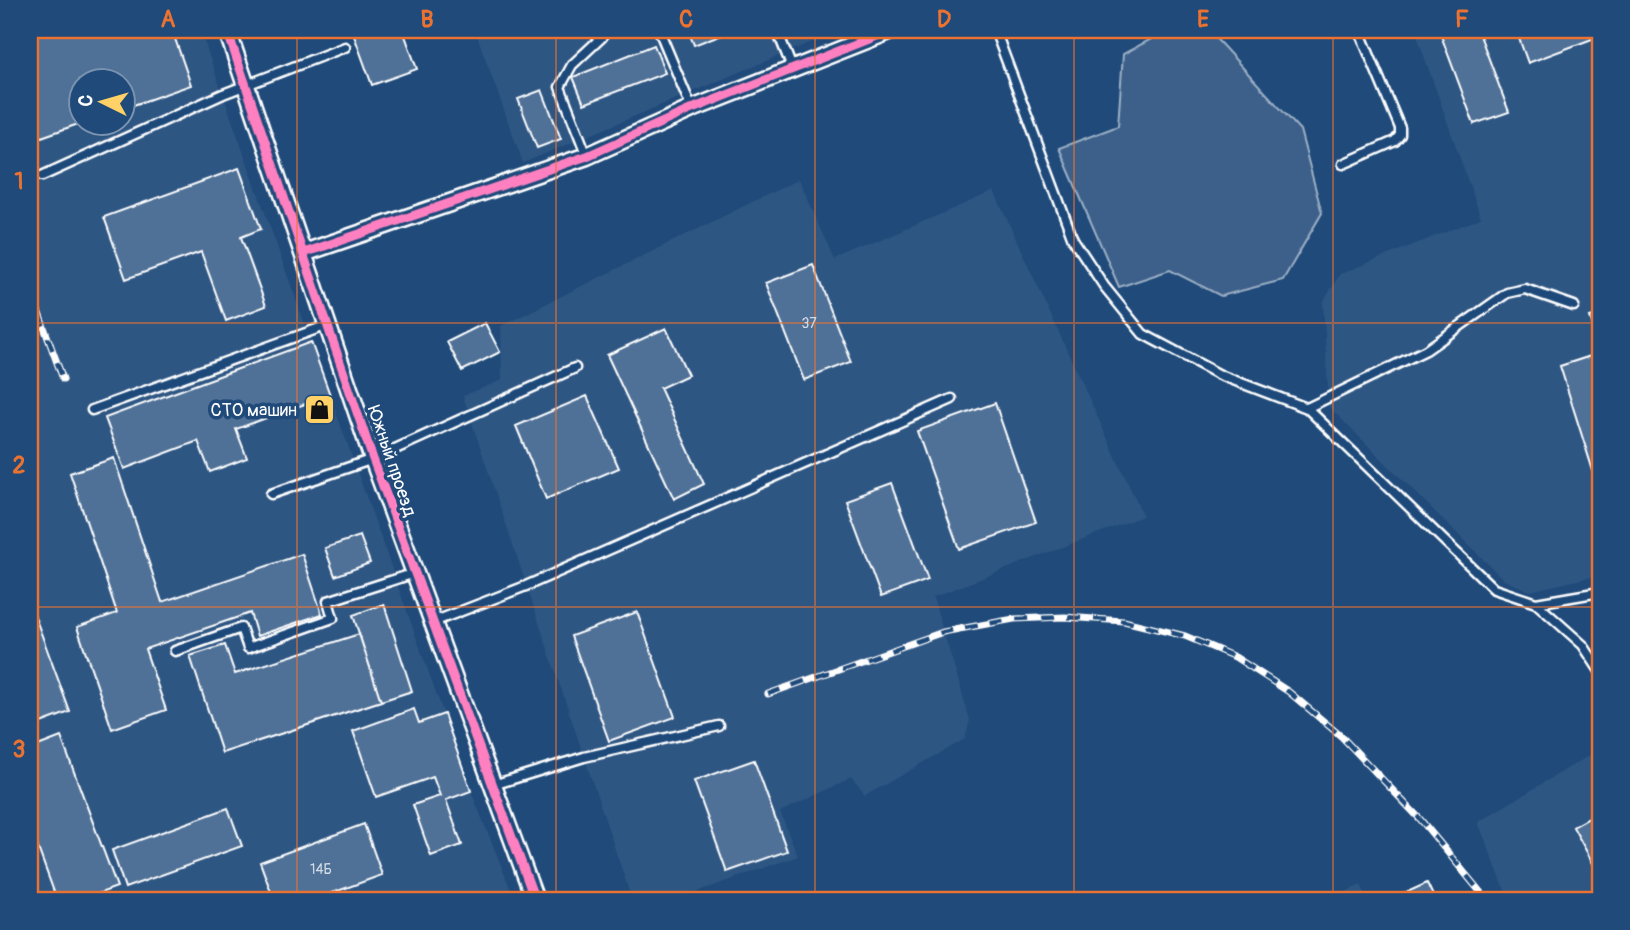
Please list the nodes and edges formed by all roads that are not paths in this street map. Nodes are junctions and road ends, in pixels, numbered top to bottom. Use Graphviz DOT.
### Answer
graph roads {
  1 [pos="227,30"];
  2 [pos="659,30"];
  3 [pos="777,30"];
  4 [pos="892,30"];
  5 [pos="995,30"];
  6 [pos="1359,30"];
  7 [pos="602,37"];
  8 [pos="345,47"];
  9 [pos="792,68"];
  10 [pos="246,85"];
  11 [pos="692,109"];
  12 [pos="587,156"];
  13 [pos="1343,164"];
  14 [pos="42,176"];
  15 [pos="304,253"];
  16 [pos="1574,306"];
  17 [pos="328,325"];
  18 [pos="575,368"];
  19 [pos="952,399"];
  20 [pos="1307,408"];
  21 [pos="92,410"];
  22 [pos="373,459"];
  23 [pos="271,494"];
  24 [pos="415,573"];
  25 [pos="1600,592"];
  26 [pos="1536,603"];
  27 [pos="433,622"];
  28 [pos="175,651"];
  29 [pos="1600,671"];
  30 [pos="719,726"];
  31 [pos="493,785"];
  32 [pos="535,900"];
  1 -- 10 [label="street, Южный проезд"];
  2 -- 11 [label="lane"];
  3 -- 9 [label="lane"];
  4 -- 9 [label="street"];
  5 -- 20 [label="lane"];
  6 -- 13 [label="lane"];
  7 -- 12 [label="lane"];
  8 -- 10 [label="lane"];
  9 -- 11 [label="street"];
  10 -- 14 [label="lane"];
  10 -- 15 [label="street, Южный проезд"];
  11 -- 12 [label="street"];
  12 -- 15 [label="street"];
  15 -- 17 [label="street, Южный проезд"];
  16 -- 20 [label="lane"];
  17 -- 21 [label="lane"];
  17 -- 22 [label="street, Южный проезд"];
  18 -- 22 [label="lane"];
  19 -- 27 [label="lane"];
  20 -- 26 [label="lane"];
  22 -- 23 [label="lane"];
  22 -- 24 [label="street, Южный проезд"];
  24 -- 27 [label="street, Южный проезд"];
  24 -- 28 [label="lane"];
  25 -- 26 [label="lane"];
  26 -- 29 [label="lane"];
  27 -- 31 [label="street, Южный проезд"];
  30 -- 31 [label="lane"];
  31 -- 32 [label="street, Южный проезд"];
}
